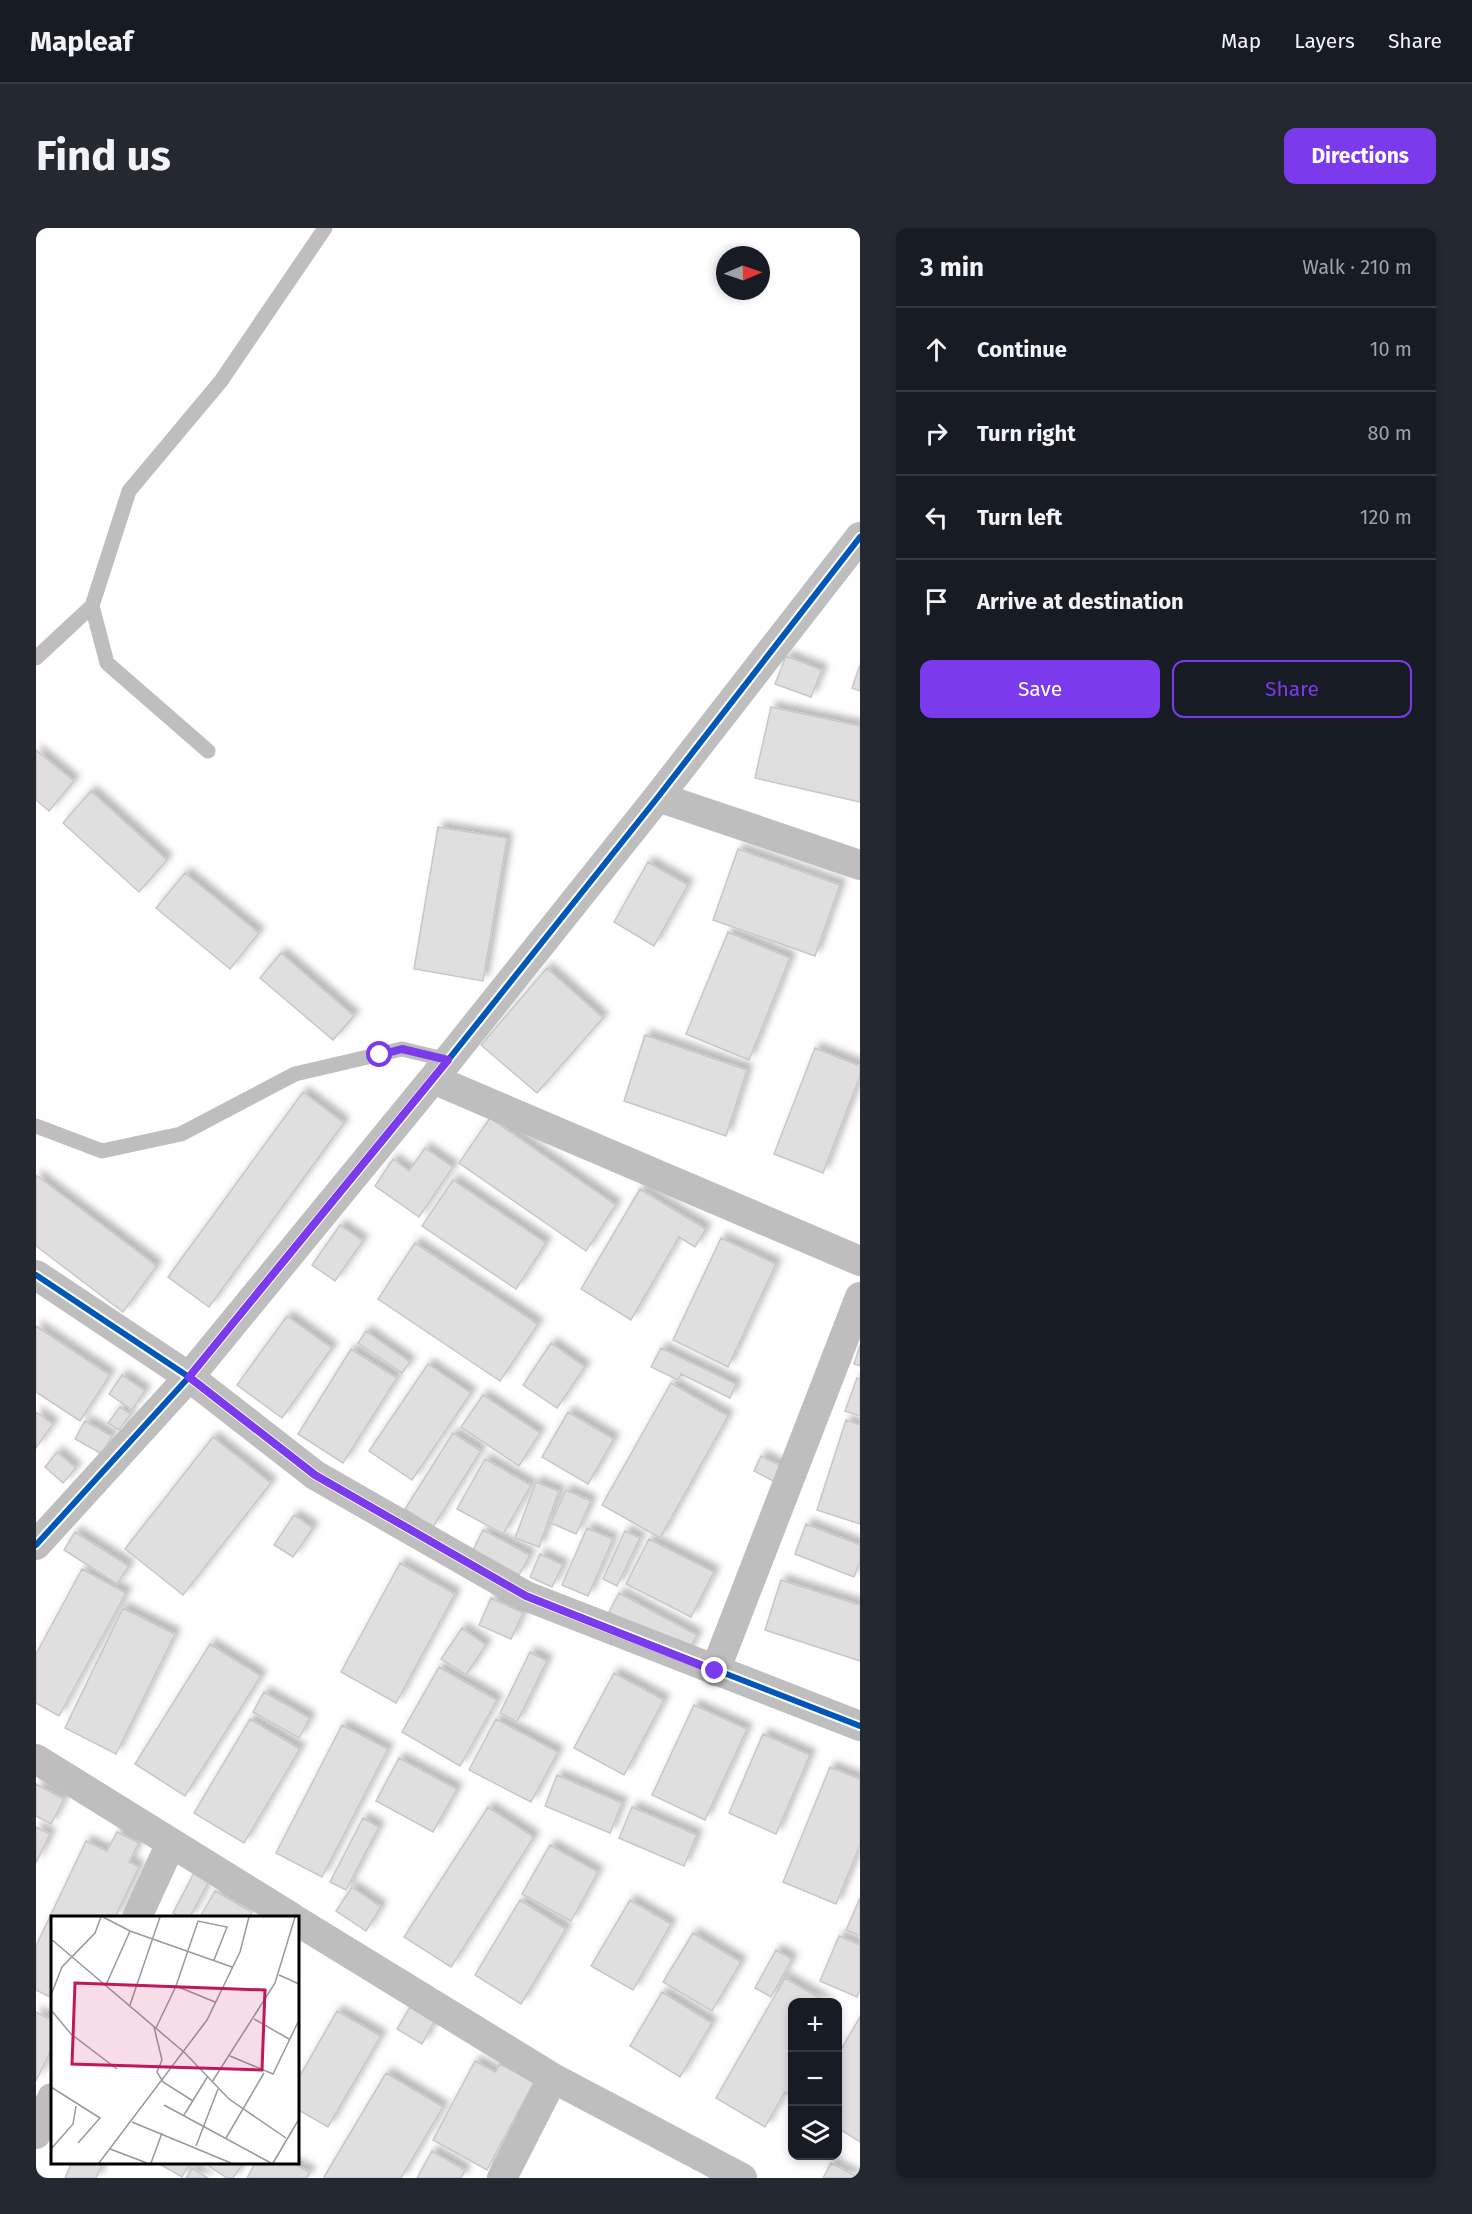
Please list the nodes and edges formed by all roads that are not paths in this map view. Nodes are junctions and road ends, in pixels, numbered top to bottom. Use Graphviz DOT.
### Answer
graph roads {
  1 [pos="325,228"];
  2 [pos="856,548"];
  3 [pos="92,606"];
  4 [pos="36,658"];
  5 [pos="208,752"];
  6 [pos="658,797"];
  7 [pos="860,866"];
  8 [pos="440,1069"];
  9 [pos="36,1126"];
  10 [pos="860,1261"];
  11 [pos="36,1275"];
  12 [pos="860,1297"];
  13 [pos="189,1377"];
  14 [pos="36,1545"];
  15 [pos="715,1671"];
  16 [pos="860,1726"];
  17 [pos="36,1759"];
  18 [pos="171,1844"];
  19 [pos="137,1916"];
  20 [pos="289,1916"];
  21 [pos="298,1922"];
  22 [pos="553,2078"];
  23 [pos="51,2100"];
  24 [pos="36,2134"];
  25 [pos="502,2178"];
  26 [pos="742,2178"];
  1 -- 3 [label="lane"];
  2 -- 6 [label="street"];
  3 -- 4 [label="lane"];
  3 -- 5 [label="lane"];
  6 -- 7 [label="street"];
  6 -- 8 [label="street"];
  8 -- 9 [label="lane"];
  8 -- 10 [label="street"];
  8 -- 13 [label="street"];
  11 -- 13 [label="street"];
  12 -- 15 [label="street"];
  13 -- 14 [label="street"];
  13 -- 15 [label="street"];
  15 -- 16 [label="street"];
  17 -- 18 [label="street"];
  18 -- 19 [label="street"];
  18 -- 20 [label="street"];
  21 -- 22 [label="street"];
  22 -- 25 [label="street"];
  22 -- 26 [label="street"];
  23 -- 24 [label="street"];
}
